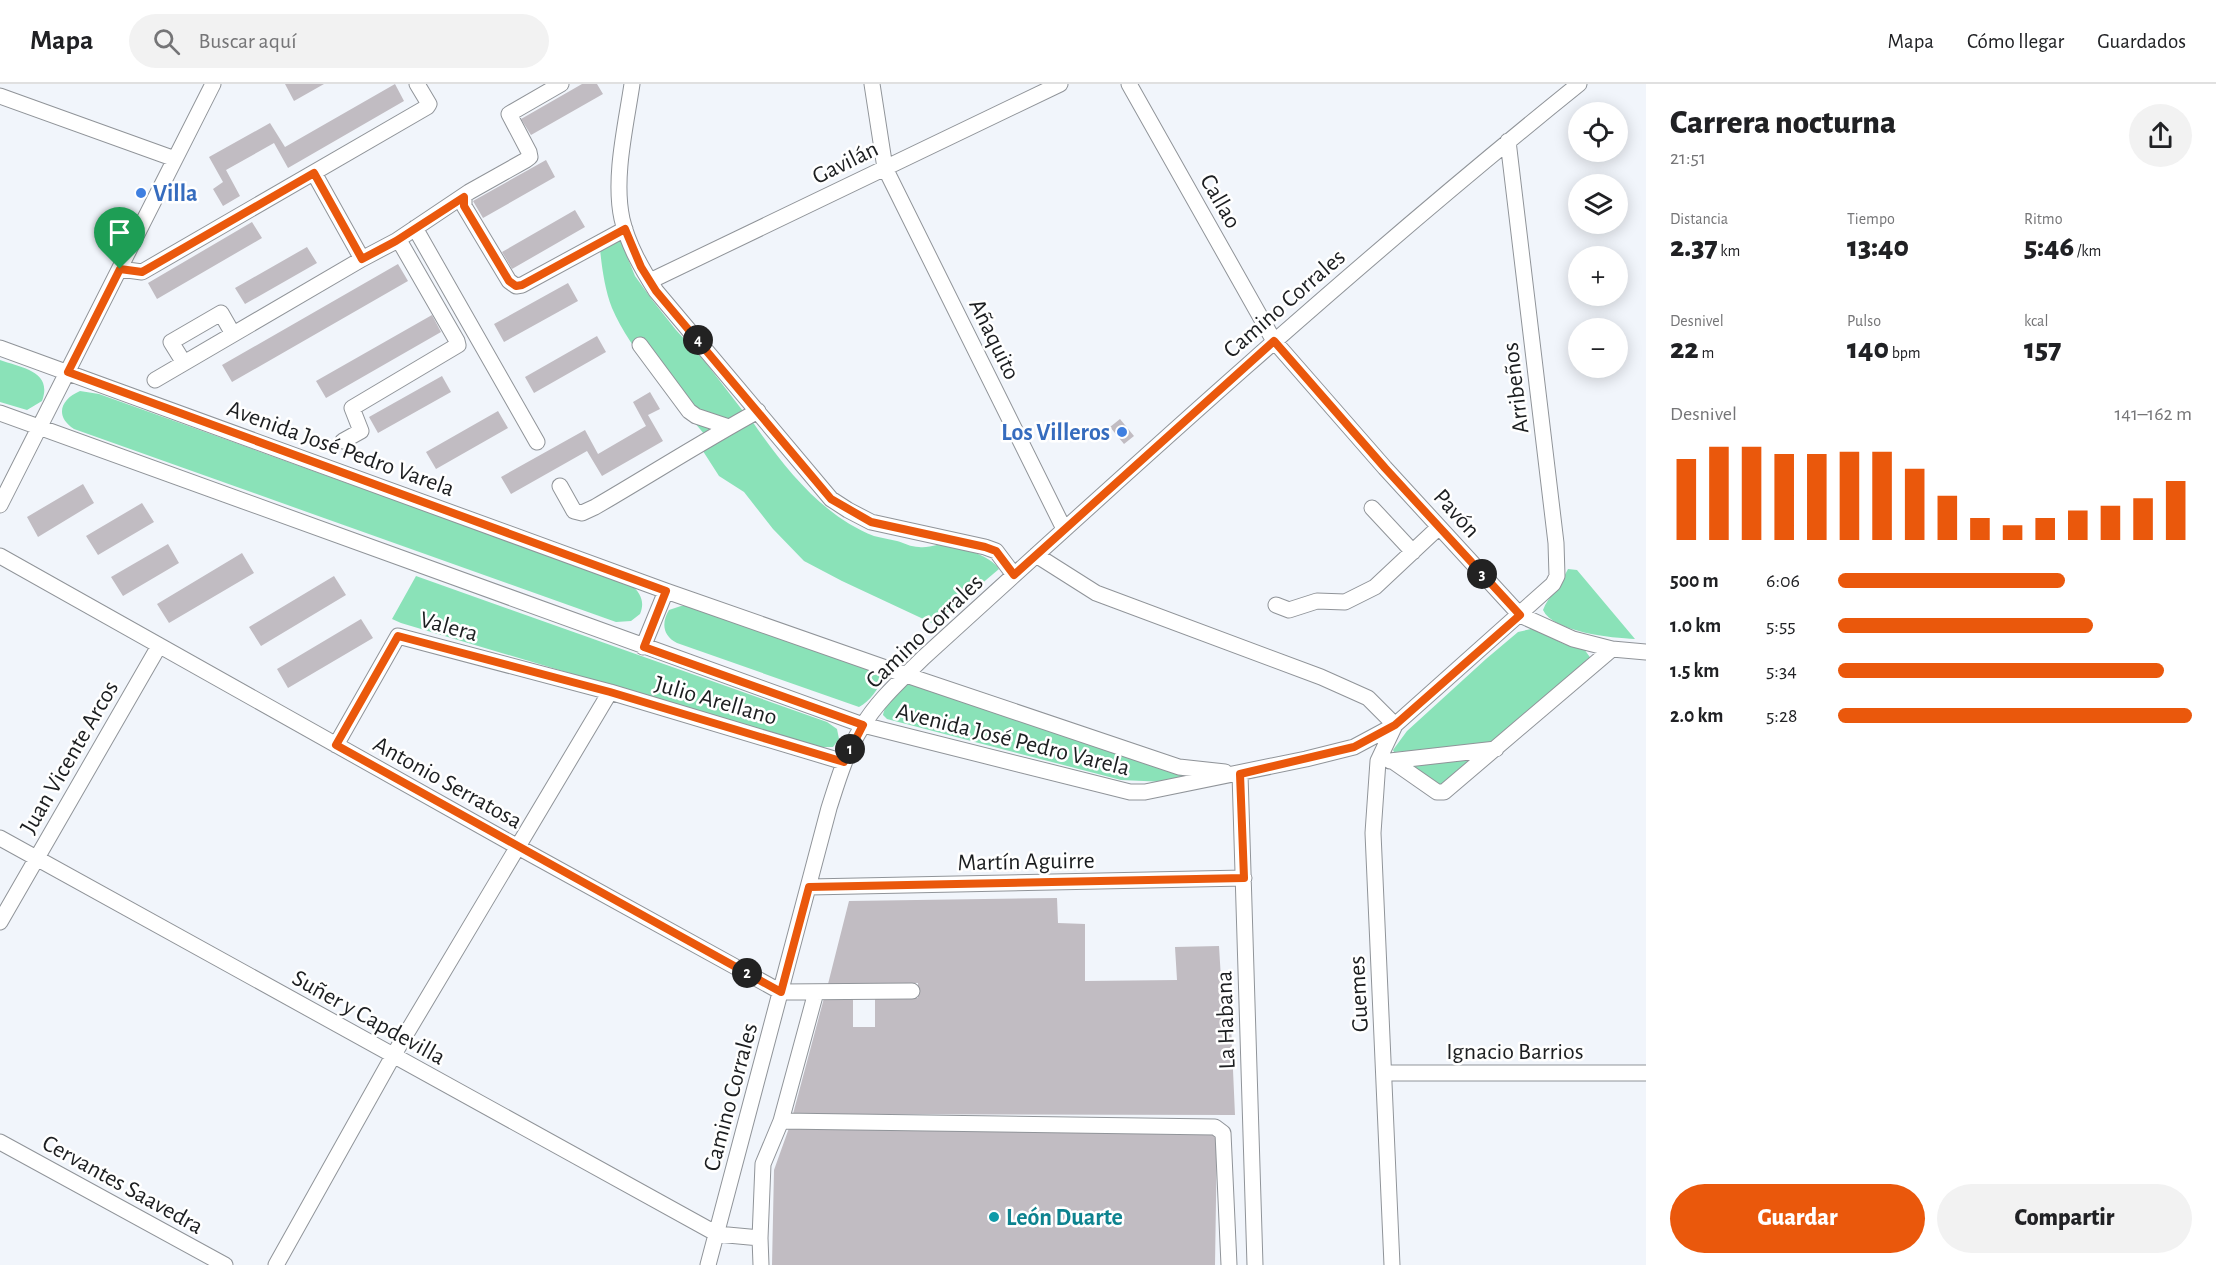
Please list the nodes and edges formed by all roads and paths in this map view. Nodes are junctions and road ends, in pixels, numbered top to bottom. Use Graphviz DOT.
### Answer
graph roads {
  1 [pos="213,84"];
  2 [pos="417,84"];
  3 [pos="561,84"];
  4 [pos="632,84"];
  5 [pos="872,84"];
  6 [pos="1060,84"];
  7 [pos="1128,84"];
  8 [pos="1579,84"];
  9 [pos="0,96"];
  10 [pos="1508,141"];
  11 [pos="175,159"];
  12 [pos="885,168"];
  13 [pos="314,173"];
  14 [pos="464,197"];
  15 [pos="415,228"];
  16 [pos="625,229"];
  17 [pos="396,241"];
  18 [pos="362,259"];
  19 [pos="120,269"];
  20 [pos="650,281"];
  21 [pos="233,334"];
  22 [pos="1274,341"];
  23 [pos="640,345"];
  24 [pos="0,348"];
  25 [pos="184,363"];
  26 [pos="68,372"];
  27 [pos="155,380"];
  28 [pos="758,411"];
  29 [pos="0,413"];
  30 [pos="40,427"];
  31 [pos="729,427"];
  32 [pos="344,441"];
  33 [pos="537,442"];
  34 [pos="560,486"];
  35 [pos="0,505"];
  36 [pos="1372,507"];
  37 [pos="1439,527"];
  38 [pos="1064,529"];
  39 [pos="1413,552"];
  40 [pos="1036,555"];
  41 [pos="0,556"];
  42 [pos="1014,575"];
  43 [pos="666,591"];
  44 [pos="1276,605"];
  45 [pos="1520,615"];
  46 [pos="159,646"];
  47 [pos="644,647"];
  48 [pos="1612,649"];
  49 [pos="1646,652"];
  50 [pos="906,675"];
  51 [pos="610,692"];
  52 [pos="863,725"];
  53 [pos="1395,725"];
  54 [pos="336,745"];
  55 [pos="1496,749"];
  56 [pos="1378,761"];
  57 [pos="844,762"];
  58 [pos="1394,762"];
  59 [pos="1240,774"];
  60 [pos="0,838"];
  61 [pos="518,847"];
  62 [pos="36,859"];
  63 [pos="1244,878"];
  64 [pos="809,887"];
  65 [pos="0,922"];
  66 [pos="912,991"];
  67 [pos="781,992"];
  68 [pos="816,992"];
  69 [pos="393,1056"];
  70 [pos="1384,1073"];
  71 [pos="1646,1073"];
  72 [pos="781,1122"];
  73 [pos="0,1142"];
  74 [pos="717,1234"];
  75 [pos="760,1238"];
  76 [pos="225,1265"];
  77 [pos="276,1265"];
  78 [pos="708,1265"];
  79 [pos="761,1265"];
  80 [pos="1229,1265"];
  81 [pos="1255,1265"];
  82 [pos="1392,1265"];
  1 -- 11 [label="street"];
  2 -- 13 [label="street"];
  3 -- 14 [label="street"];
  4 -- 16 [label="street"];
  5 -- 12 [label="street, Añaquito"];
  6 -- 12 [label="street, Gavilán"];
  7 -- 22 [label="street, Callao"];
  8 -- 10 [label="street, Camino Corrales"];
  9 -- 11 [label="street"];
  10 -- 22 [label="street, Camino Corrales"];
  10 -- 45 [label="street, Arribeños"];
  11 -- 19 [label="street"];
  12 -- 20 [label="street, Gavilán"];
  12 -- 38 [label="street, Añaquito"];
  13 -- 18 [label="street"];
  13 -- 19 [label="street"];
  14 -- 15 [label="street"];
  14 -- 16 [label="street"];
  15 -- 17 [label="street"];
  15 -- 33 [label="street"];
  16 -- 20 [label="street"];
  17 -- 18 [label="street"];
  17 -- 32 [label="street"];
  18 -- 21 [label="street"];
  19 -- 26 [label="street"];
  20 -- 28 [label="street"];
  21 -- 25 [label="street"];
  21 -- 25 [label="street"];
  22 -- 37 [label="street, Pavón"];
  22 -- 38 [label="street, Camino Corrales"];
  23 -- 31 [label="street"];
  24 -- 26 [label="street, Avenida José Pedro Varela"];
  25 -- 27 [label="street"];
  26 -- 30 [label="street"];
  26 -- 43 [label="street, Avenida José Pedro Varela"];
  28 -- 31 [label="street"];
  28 -- 42 [label="street"];
  29 -- 30 [label="street, Avenida José Pedro Varela"];
  30 -- 35 [label="street"];
  30 -- 47 [label="street, Avenida José Pedro Varela"];
  31 -- 34 [label="street"];
  36 -- 39 [label="street"];
  37 -- 39 [label="street"];
  37 -- 45 [label="street, Pavón"];
  38 -- 40 [label="street, Camino Corrales"];
  39 -- 44 [label="street"];
  40 -- 42 [label="street, Camino Corrales"];
  40 -- 53 [label="street"];
  41 -- 46 [label="street, Antonio Serratosa"];
  42 -- 50 [label="street, Camino Corrales"];
  43 -- 47 [label="street"];
  43 -- 50 [label="street, Avenida José Pedro Varela"];
  45 -- 48 [label="street, Pavón"];
  45 -- 53 [label="street, Arribeños"];
  46 -- 54 [label="street, Antonio Serratosa"];
  46 -- 62 [label="street, Juan Vicente Arcos"];
  47 -- 52 [label="street, Avenida José Pedro Varela"];
  48 -- 49 [label="street, Pavón"];
  48 -- 55 [label="street"];
  50 -- 52 [label="street, Camino Corrales"];
  50 -- 59 [label="street, Avenida José Pedro Varela"];
  51 -- 54 [label="street, Valera"];
  51 -- 57 [label="street, Julio Arellano"];
  51 -- 61 [label="street"];
  52 -- 57 [label="street, Camino Corrales"];
  52 -- 59 [label="street, Avenida José Pedro Varela"];
  53 -- 56 [label="street, Guemes"];
  53 -- 59 [label="street, Avenida José Pedro Varela"];
  54 -- 61 [label="street, Antonio Serratosa"];
  55 -- 58 [label="street"];
  55 -- 58 [label="street"];
  56 -- 58 [label="street"];
  56 -- 70 [label="street, Guemes"];
  57 -- 64 [label="street, Camino Corrales"];
  59 -- 63 [label="street, La Habana"];
  60 -- 62 [label="street, Suñer y Capdevilla"];
  61 -- 67 [label="street, Antonio Serratosa"];
  61 -- 69 [label="street"];
  62 -- 65 [label="street, Juan Vicente Arcos"];
  62 -- 69 [label="street, Suñer y Capdevilla"];
  63 -- 64 [label="street, Martín Aguirre"];
  63 -- 81 [label="street, La Habana"];
  64 -- 67 [label="street, Camino Corrales"];
  66 -- 68 [label="street"];
  67 -- 68 [label="street"];
  67 -- 74 [label="street, Camino Corrales"];
  68 -- 72 [label="street"];
  69 -- 74 [label="street, Suñer y Capdevilla"];
  69 -- 77 [label="street"];
  70 -- 71 [label="street, Ignacio Barrios"];
  70 -- 82 [label="street, Guemes"];
  72 -- 75 [label="street"];
  72 -- 80 [label="street"];
  73 -- 76 [label="street, Cervantes Saavedra"];
  74 -- 75 [label="street"];
  74 -- 78 [label="street, Camino Corrales"];
  75 -- 79 [label="street"];
}
